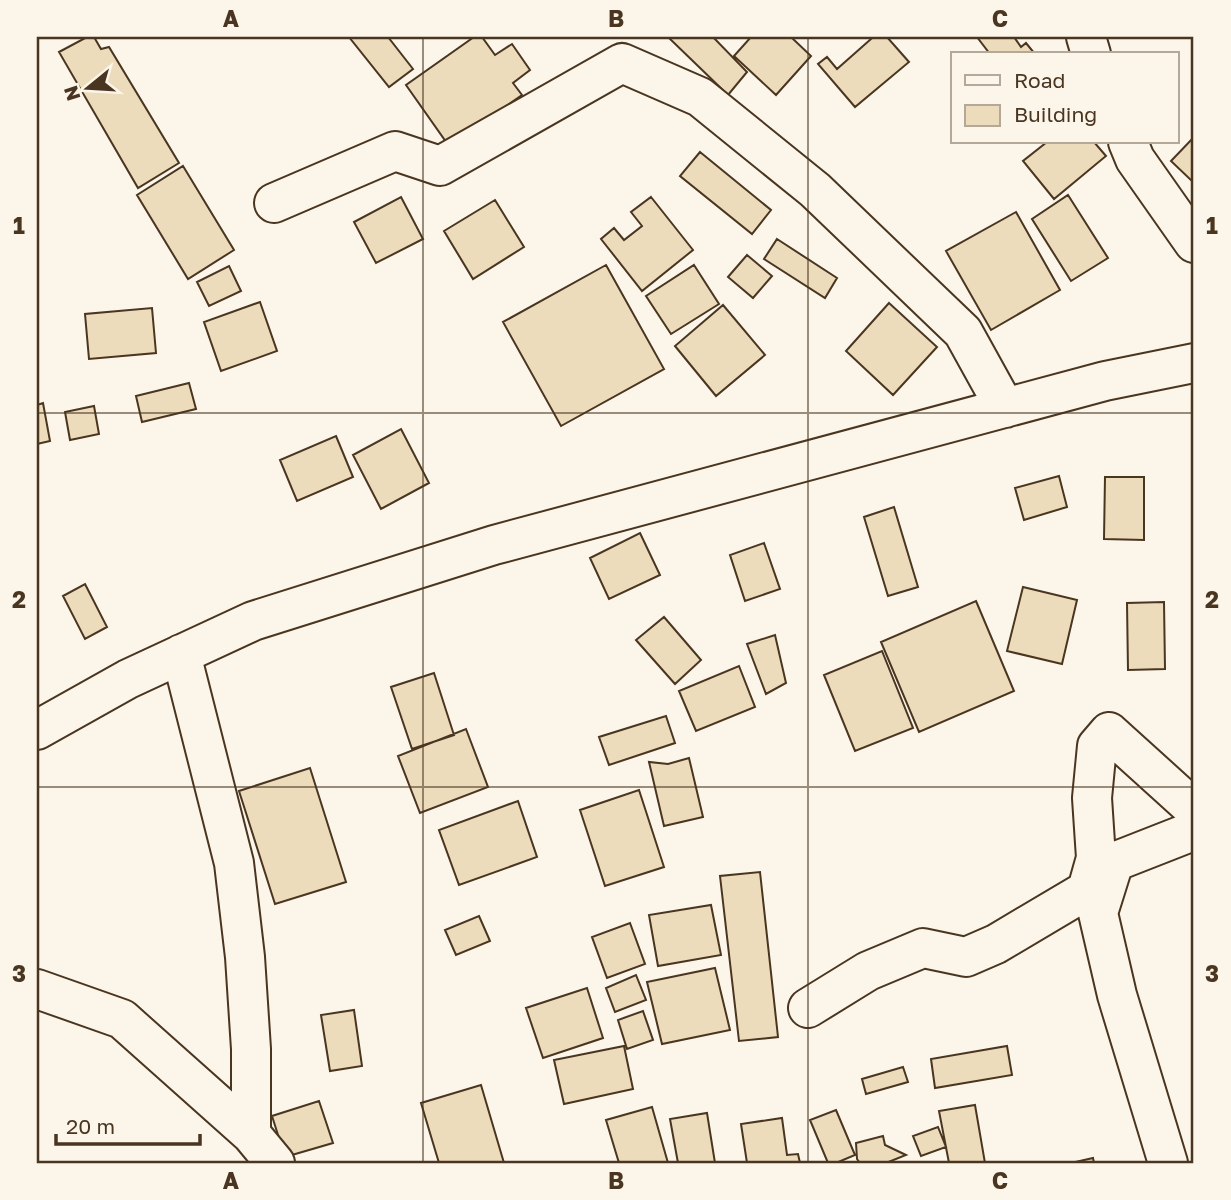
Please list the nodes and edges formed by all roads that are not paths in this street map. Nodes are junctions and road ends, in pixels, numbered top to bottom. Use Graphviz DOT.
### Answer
graph roads {
  1 [pos="1129,144"];
  2 [pos="274,203"];
  3 [pos="1194,243"];
  4 [pos="1194,363"];
  5 [pos="1005,408"];
  6 [pos="181,654"];
  7 [pos="37,730"];
  8 [pos="1194,809"];
  9 [pos="1194,833"];
  10 [pos="37,989"];
  11 [pos="808,1007"];
  12 [pos="251,1134"];
  13 [pos="275,1163"];
  14 [pos="1168,1163"];
  1 -- 3 [label="street"];
  2 -- 5 [label="street"];
  4 -- 5 [label="street"];
  5 -- 6 [label="street"];
  6 -- 7 [label="street"];
  6 -- 12 [label="street"];
  8 -- 11 [label="street"];
  9 -- 14 [label="street"];
  10 -- 12 [label="street"];
  12 -- 13 [label="street"];
}
